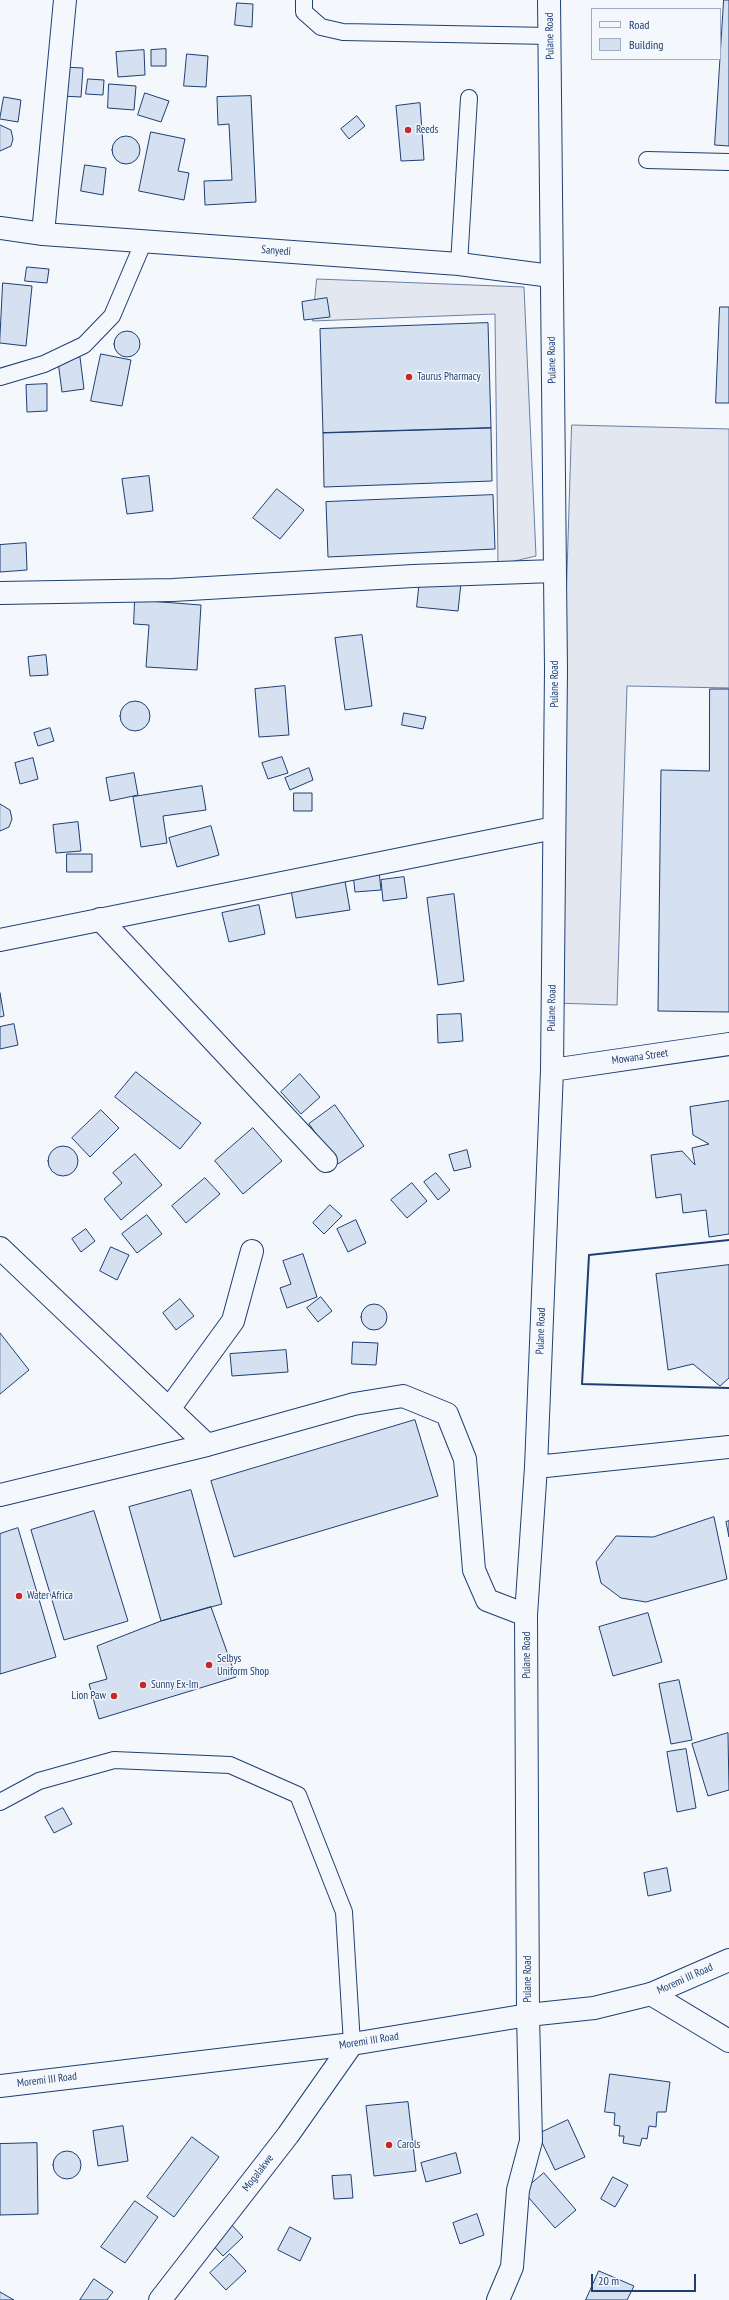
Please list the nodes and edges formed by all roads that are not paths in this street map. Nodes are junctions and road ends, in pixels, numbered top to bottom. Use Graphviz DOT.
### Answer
graph roads {
  1 [pos="65,0"];
  2 [pos="304,0"];
  3 [pos="549,0"];
  4 [pos="550,36"];
  5 [pos="469,98"];
  6 [pos="647,160"];
  7 [pos="729,162"];
  8 [pos="0,228"];
  9 [pos="43,234"];
  10 [pos="144,241"];
  11 [pos="459,264"];
  12 [pos="551,276"];
  13 [pos="0,377"];
  14 [pos="554,571"];
  15 [pos="0,593"];
  16 [pos="554,828"];
  17 [pos="100,919"];
  18 [pos="0,940"];
  19 [pos="729,1044"];
  20 [pos="552,1070"];
  21 [pos="326,1161"];
  22 [pos="0,1248"];
  23 [pos="252,1251"];
  24 [pos="169,1409"];
  25 [pos="207,1446"];
  26 [pos="729,1447"];
  27 [pos="536,1467"];
  28 [pos="0,1495"];
  29 [pos="526,1616"];
  30 [pos="0,1802"];
  31 [pos="729,1960"];
  32 [pos="651,1994"];
  33 [pos="528,2015"];
  34 [pos="729,2041"];
  35 [pos="352,2044"];
  36 [pos="0,2086"];
  37 [pos="160,2300"];
  38 [pos="498,2300"];
  1 -- 9 [label="street"];
  2 -- 4 [label="lane"];
  3 -- 4 [label="street, Pulane Road"];
  4 -- 12 [label="street, Pulane Road"];
  5 -- 11 [label="lane"];
  6 -- 7 [label="lane"];
  8 -- 9 [label="street, Sanyedi"];
  9 -- 10 [label="street, Sanyedi"];
  10 -- 11 [label="street, Sanyedi"];
  10 -- 13 [label="lane"];
  11 -- 12 [label="street, Sanyedi"];
  12 -- 14 [label="street, Pulane Road"];
  14 -- 15 [label="street"];
  14 -- 16 [label="street, Pulane Road"];
  16 -- 17 [label="street"];
  16 -- 20 [label="street, Pulane Road"];
  17 -- 18 [label="street"];
  17 -- 21 [label="street"];
  19 -- 20 [label="street, Mowana Street"];
  20 -- 27 [label="street, Pulane Road"];
  22 -- 24 [label="street"];
  23 -- 24 [label="street"];
  24 -- 25 [label="street"];
  25 -- 28 [label="street"];
  25 -- 29 [label="street"];
  26 -- 27 [label="street"];
  27 -- 29 [label="street, Pulane Road"];
  29 -- 33 [label="street, Pulane Road"];
  30 -- 35 [label="lane"];
  31 -- 32 [label="street, Moremi III Road"];
  32 -- 33 [label="street, Moremi III Road"];
  32 -- 34 [label="street"];
  33 -- 35 [label="street, Moremi III Road"];
  33 -- 38 [label="street, Pulane Road"];
  35 -- 36 [label="street, Moremi III Road"];
  35 -- 37 [label="street, Mogalakwe"];
}
